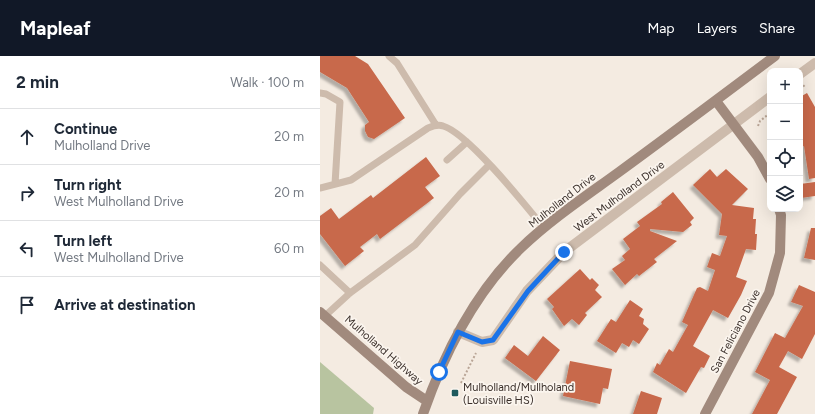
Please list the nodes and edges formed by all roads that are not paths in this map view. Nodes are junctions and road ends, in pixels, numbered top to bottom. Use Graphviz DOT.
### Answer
graph roads {
  1 [pos="389,56"];
  2 [pos="775,56"];
  3 [pos="815,63"];
  4 [pos="803,72"];
  5 [pos="320,93"];
  6 [pos="767,99"];
  7 [pos="716,101"];
  8 [pos="734,124"];
  9 [pos="436,125"];
  10 [pos="467,142"];
  11 [pos="447,160"];
  12 [pos="489,165"];
  13 [pos="768,176"];
  14 [pos="335,184"];
  15 [pos="320,188"];
  16 [pos="780,212"];
  17 [pos="544,228"];
  18 [pos="320,266"];
  19 [pos="350,294"];
  20 [pos="320,306"];
  21 [pos="323,314"];
  22 [pos="458,332"];
  23 [pos="427,401"];
  24 [pos="423,414"];
  25 [pos="706,414"];
  1 -- 9 [label="lane"];
  2 -- 7 [label="main road, Mulholland Drive"];
  3 -- 4 [label="street"];
  5 -- 14 [label="lane"];
  6 -- 8 [label="street, West Mulholland Drive"];
  7 -- 8 [label="main road"];
  7 -- 17 [label="main road, Mulholland Drive"];
  8 -- 13 [label="main road"];
  8 -- 22 [label="street, West Mulholland Drive"];
  9 -- 10 [label="lane"];
  9 -- 14 [label="lane"];
  10 -- 11 [label="lane"];
  10 -- 12 [label="lane"];
  12 -- 17 [label="lane"];
  12 -- 19 [label="lane"];
  14 -- 15 [label="lane"];
  16 -- 25 [label="main road, San Feliciano Drive"];
  17 -- 22 [label="main road, Mulholland Drive"];
  18 -- 19 [label="lane"];
  19 -- 21 [label="lane"];
  20 -- 21 [label="main road, Mulholland Highway"];
  21 -- 23 [label="main road, Mulholland Highway"];
  22 -- 23 [label="main road, Mulholland Drive"];
  23 -- 24 [label="main road, Mulholland Drive"];
}
